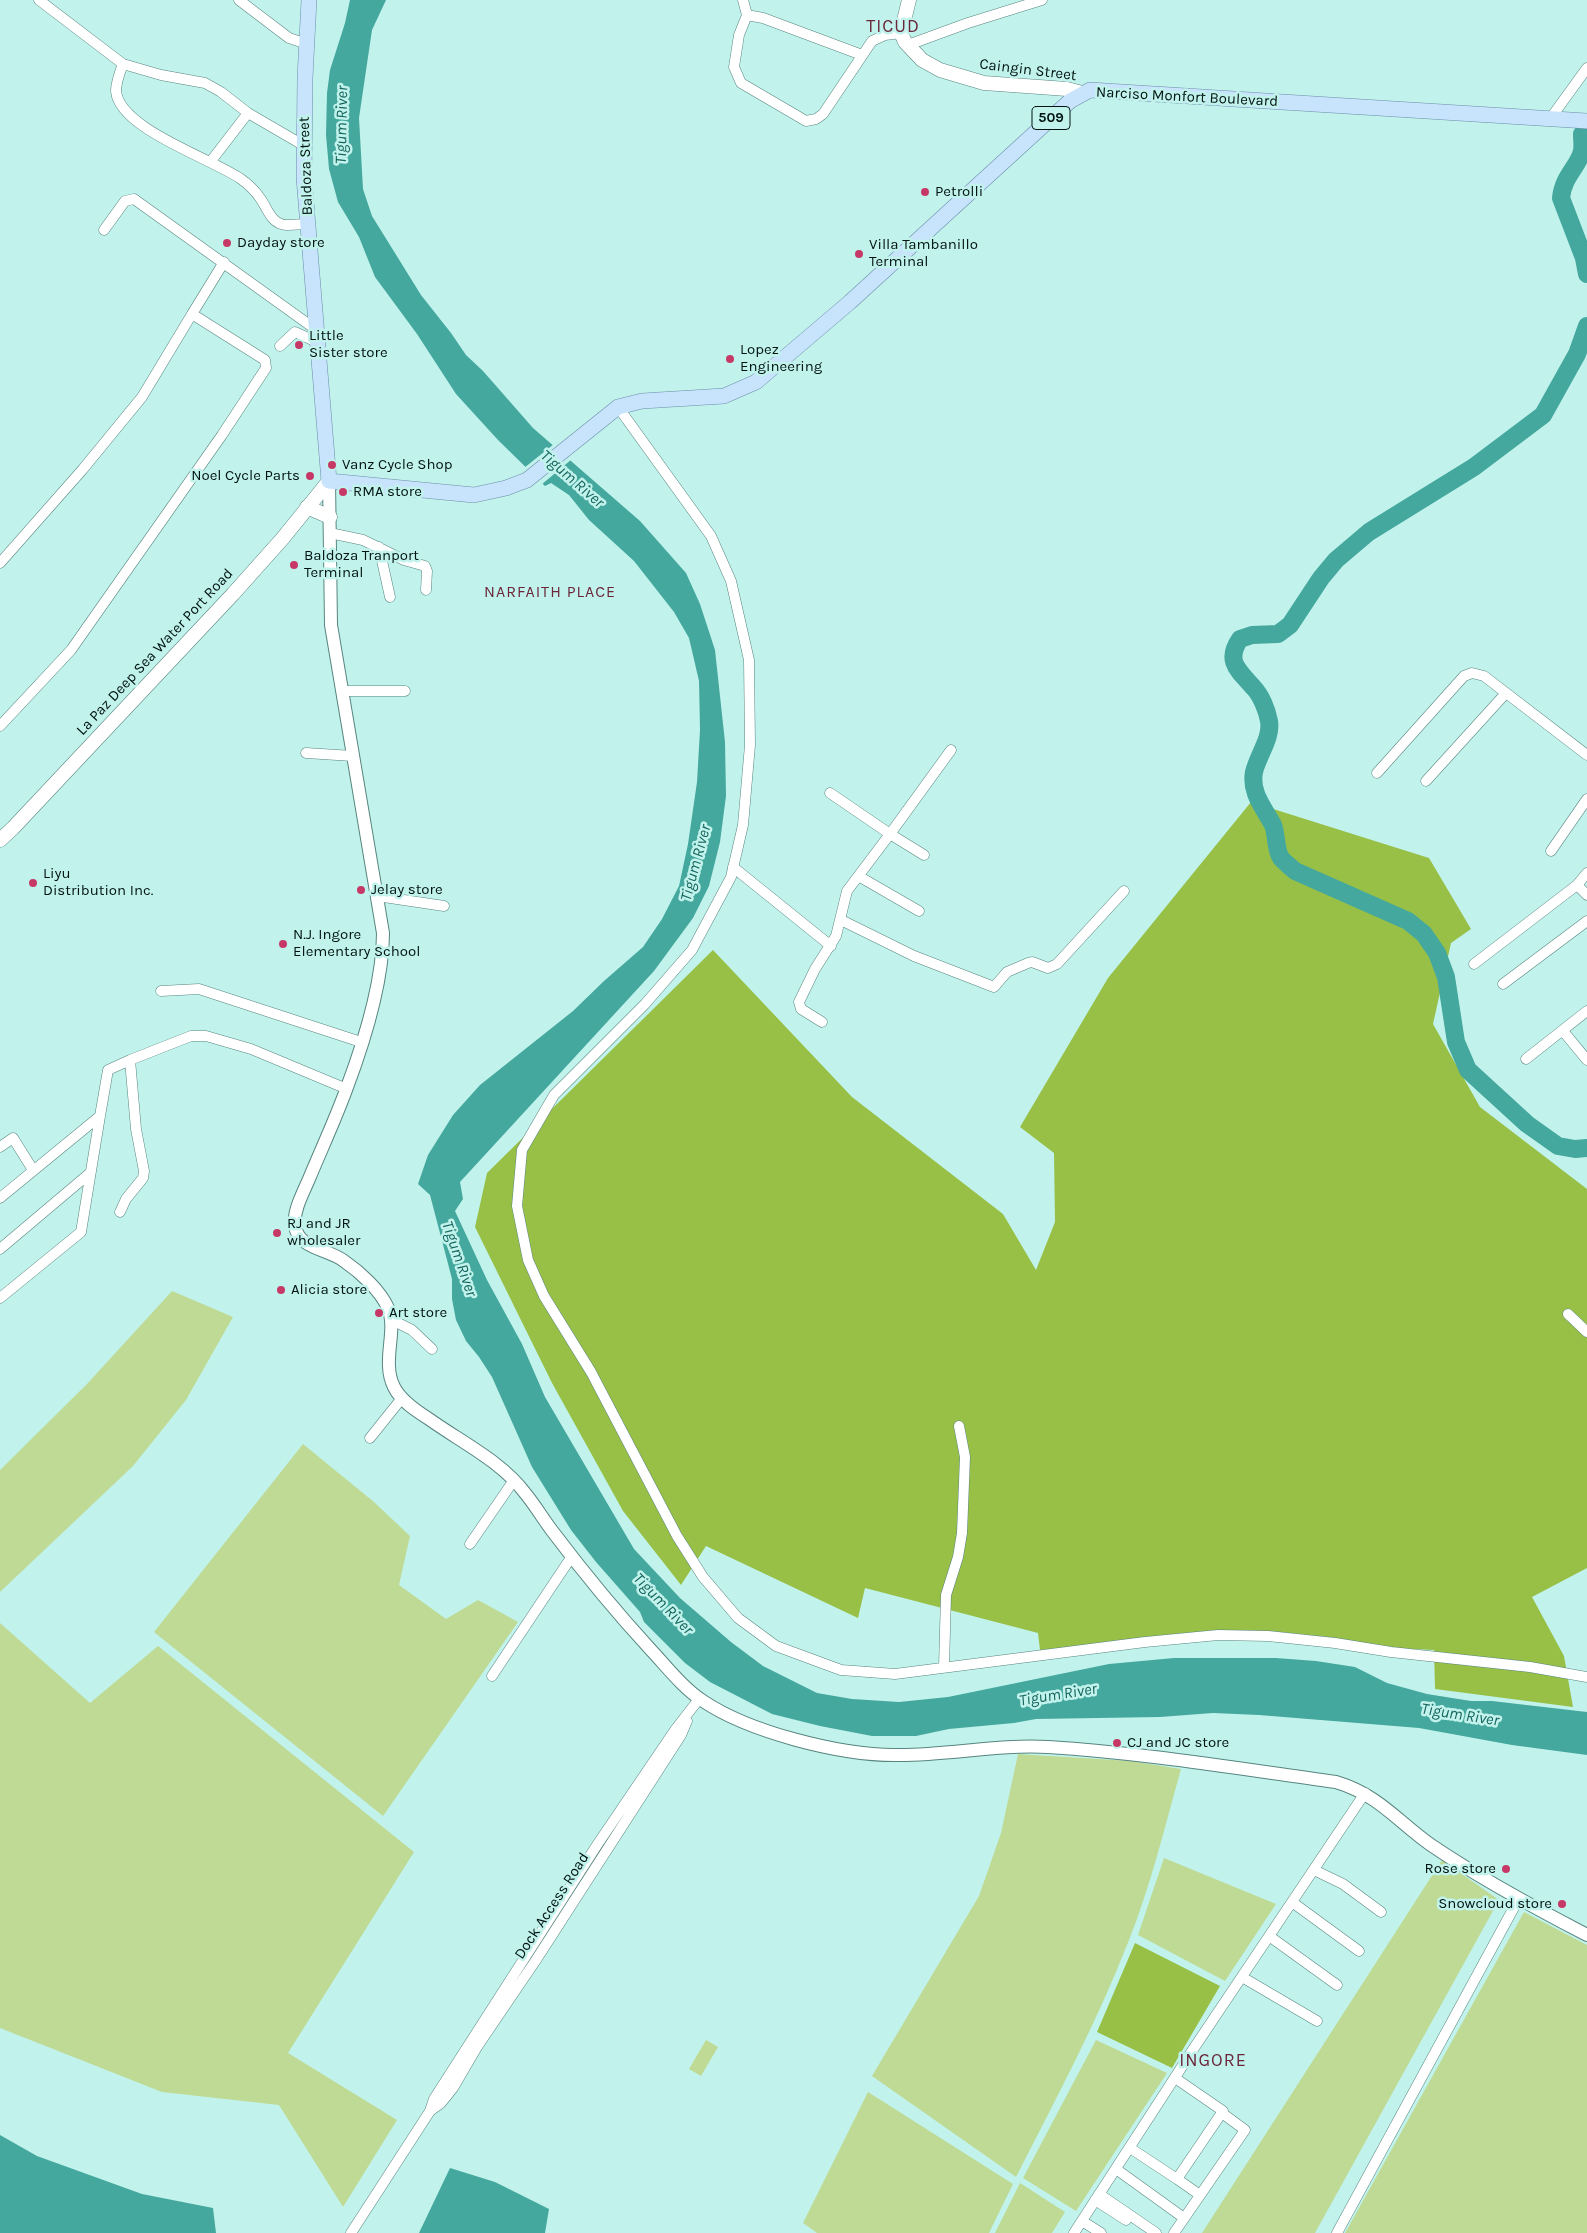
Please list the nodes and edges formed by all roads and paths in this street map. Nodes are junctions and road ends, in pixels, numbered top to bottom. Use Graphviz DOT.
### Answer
graph roads {
  1 [pos="39,0"];
  2 [pos="239,0"];
  3 [pos="309,0"];
  4 [pos="743,0"];
  5 [pos="909,0"];
  6 [pos="1042,0"];
  7 [pos="748,16"];
  8 [pos="905,39"];
  9 [pos="307,44"];
  10 [pos="862,56"];
  11 [pos="123,64"];
  12 [pos="1587,68"];
  13 [pos="1082,93"];
  14 [pos="248,113"];
  15 [pos="1550,119"];
  16 [pos="1587,121"];
  17 [pos="303,146"];
  18 [pos="211,161"];
  19 [pos="309,224"];
  20 [pos="104,230"];
  21 [pos="224,262"];
  22 [pos="192,314"];
  23 [pos="318,337"];
  24 [pos="280,346"];
  25 [pos="614,410"];
  26 [pos="329,481"];
  27 [pos="307,507"];
  28 [pos="330,518"];
  29 [pos="330,534"];
  30 [pos="379,547"];
  31 [pos="0,564"];
  32 [pos="426,590"];
  33 [pos="390,597"];
  34 [pos="342,691"];
  35 [pos="405,691"];
  36 [pos="1506,693"];
  37 [pos="0,726"];
  38 [pos="951,750"];
  39 [pos="306,753"];
  40 [pos="1587,755"];
  41 [pos="353,756"];
  42 [pos="1377,773"];
  43 [pos="1426,781"];
  44 [pos="830,793"];
  45 [pos="1587,799"];
  46 [pos="890,834"];
  47 [pos="0,840"];
  48 [pos="1551,851"];
  49 [pos="924,855"];
  50 [pos="733,867"];
  51 [pos="1587,873"];
  52 [pos="860,877"];
  53 [pos="1577,885"];
  54 [pos="1124,891"];
  55 [pos="1587,895"];
  56 [pos="377,896"];
  57 [pos="444,906"];
  58 [pos="919,911"];
  59 [pos="841,920"];
  60 [pos="1587,921"];
  61 [pos="831,946"];
  62 [pos="1474,964"];
  63 [pos="1503,984"];
  64 [pos="161,991"];
  65 [pos="1587,1011"];
  66 [pos="822,1022"];
  67 [pos="1563,1031"];
  68 [pos="361,1042"];
  69 [pos="1526,1059"];
  70 [pos="130,1060"];
  71 [pos="1587,1060"];
  72 [pos="347,1089"];
  73 [pos="100,1116"];
  74 [pos="0,1147"];
  75 [pos="33,1170"];
  76 [pos="90,1174"];
  77 [pos="0,1198"];
  78 [pos="120,1212"];
  79 [pos="0,1249"];
  80 [pos="0,1298"];
  81 [pos="1568,1314"];
  82 [pos="392,1320"];
  83 [pos="1587,1332"];
  84 [pos="432,1349"];
  85 [pos="402,1398"];
  86 [pos="959,1426"];
  87 [pos="370,1438"];
  88 [pos="514,1480"];
  89 [pos="470,1544"];
  90 [pos="572,1556"];
  91 [pos="944,1667"];
  92 [pos="492,1676"];
  93 [pos="1587,1677"];
  94 [pos="699,1699"];
  95 [pos="1365,1793"];
  96 [pos="1314,1870"];
  97 [pos="1518,1900"];
  98 [pos="1292,1902"];
  99 [pos="1382,1912"];
  100 [pos="1587,1934"];
  101 [pos="1269,1936"];
  102 [pos="1359,1951"];
  103 [pos="1242,1977"];
  104 [pos="1337,1985"];
  105 [pos="1317,2021"];
  106 [pos="1175,2078"];
  107 [pos="1222,2113"];
  108 [pos="1130,2148"];
  109 [pos="1116,2169"];
  110 [pos="1177,2179"];
  111 [pos="1200,2195"];
  112 [pos="1097,2197"];
  113 [pos="1184,2218"];
  114 [pos="1082,2221"];
  115 [pos="351,2233"];
  116 [pos="1074,2233"];
  117 [pos="1101,2233"];
  118 [pos="1146,2233"];
  119 [pos="1156,2233"];
  120 [pos="1174,2233"];
  121 [pos="1337,2233"];
  1 -- 11 [label="street"];
  2 -- 9 [label="street"];
  3 -- 9 [label="main road, Baldoza Street"];
  4 -- 7 [label="street"];
  5 -- 8 [label="main road"];
  6 -- 8 [label="street"];
  7 -- 10 [label="street"];
  7 -- 10 [label="street"];
  8 -- 10 [label="street"];
  8 -- 13 [label="main road, Caingin Street"];
  9 -- 17 [label="main road, Baldoza Street"];
  11 -- 14 [label="street"];
  11 -- 18 [label="street"];
  12 -- 15 [label="street"];
  13 -- 15 [label="main road, Narciso Monfort Boulevard / 509"];
  13 -- 25 [label="main road, Narciso Monfort Boulevard / 509"];
  14 -- 17 [label="street"];
  14 -- 18 [label="street"];
  15 -- 16 [label="main road, Narciso Monfort Boulevard / 509"];
  17 -- 19 [label="main road, Baldoza Street"];
  18 -- 19 [label="street"];
  19 -- 23 [label="main road, Baldoza Street"];
  20 -- 21 [label="street"];
  21 -- 22 [label="street"];
  21 -- 23 [label="street"];
  22 -- 31 [label="street"];
  22 -- 37 [label="street"];
  23 -- 24 [label="street"];
  23 -- 26 [label="main road, Baldoza Street"];
  25 -- 26 [label="main road, Narciso Monfort Boulevard / 509"];
  25 -- 50 [label="street"];
  26 -- 27 [label="main road, La Paz Deep Sea Water Port Road"];
  26 -- 28 [label="street"];
  27 -- 28 [label="main road"];
  27 -- 47 [label="main road, La Paz Deep Sea Water Port Road"];
  28 -- 29 [label="street"];
  29 -- 30 [label="street"];
  29 -- 34 [label="street"];
  30 -- 32 [label="street"];
  30 -- 33 [label="street"];
  34 -- 35 [label="street"];
  34 -- 41 [label="street"];
  36 -- 40 [label="street"];
  36 -- 42 [label="street"];
  36 -- 43 [label="street"];
  38 -- 46 [label="street"];
  39 -- 41 [label="street"];
  41 -- 56 [label="street"];
  44 -- 46 [label="street"];
  45 -- 48 [label="street"];
  46 -- 49 [label="street"];
  46 -- 52 [label="street"];
  50 -- 61 [label="street"];
  50 -- 91 [label="street"];
  51 -- 53 [label="street"];
  52 -- 58 [label="street"];
  52 -- 59 [label="street"];
  53 -- 55 [label="street"];
  53 -- 62 [label="street"];
  54 -- 59 [label="street"];
  56 -- 57 [label="street"];
  56 -- 68 [label="street"];
  59 -- 61 [label="street"];
  60 -- 63 [label="street"];
  61 -- 66 [label="street"];
  64 -- 68 [label="street"];
  65 -- 67 [label="street"];
  67 -- 69 [label="street"];
  67 -- 71 [label="street"];
  68 -- 72 [label="street"];
  70 -- 72 [label="street"];
  70 -- 73 [label="street"];
  70 -- 78 [label="street"];
  72 -- 82 [label="street"];
  73 -- 75 [label="street"];
  73 -- 76 [label="street"];
  74 -- 75 [label="street"];
  75 -- 77 [label="street"];
  76 -- 79 [label="street"];
  76 -- 80 [label="street"];
  81 -- 83 [label="street"];
  82 -- 84 [label="street"];
  82 -- 85 [label="street"];
  85 -- 87 [label="street"];
  85 -- 88 [label="street"];
  86 -- 91 [label="street"];
  88 -- 89 [label="street"];
  88 -- 90 [label="street"];
  90 -- 92 [label="street"];
  90 -- 94 [label="street"];
  91 -- 93 [label="street"];
  94 -- 95 [label="street"];
  94 -- 115 [label="street, Dock Access Road"];
  95 -- 96 [label="street"];
  95 -- 97 [label="street"];
  96 -- 98 [label="street"];
  96 -- 99 [label="street"];
  97 -- 100 [label="street"];
  97 -- 121 [label="street"];
  98 -- 101 [label="street"];
  98 -- 102 [label="street"];
  101 -- 103 [label="street"];
  101 -- 104 [label="street"];
  103 -- 105 [label="street"];
  103 -- 106 [label="street"];
  106 -- 107 [label="street"];
  106 -- 108 [label="street"];
  107 -- 110 [label="street"];
  107 -- 111 [label="street"];
  108 -- 109 [label="street"];
  108 -- 110 [label="street"];
  109 -- 112 [label="street"];
  109 -- 113 [label="street"];
  110 -- 111 [label="street"];
  111 -- 113 [label="street"];
  112 -- 114 [label="street"];
  112 -- 118 [label="street"];
  112 -- 119 [label="street"];
  113 -- 120 [label="street"];
  114 -- 116 [label="street"];
  114 -- 117 [label="street"];
}
